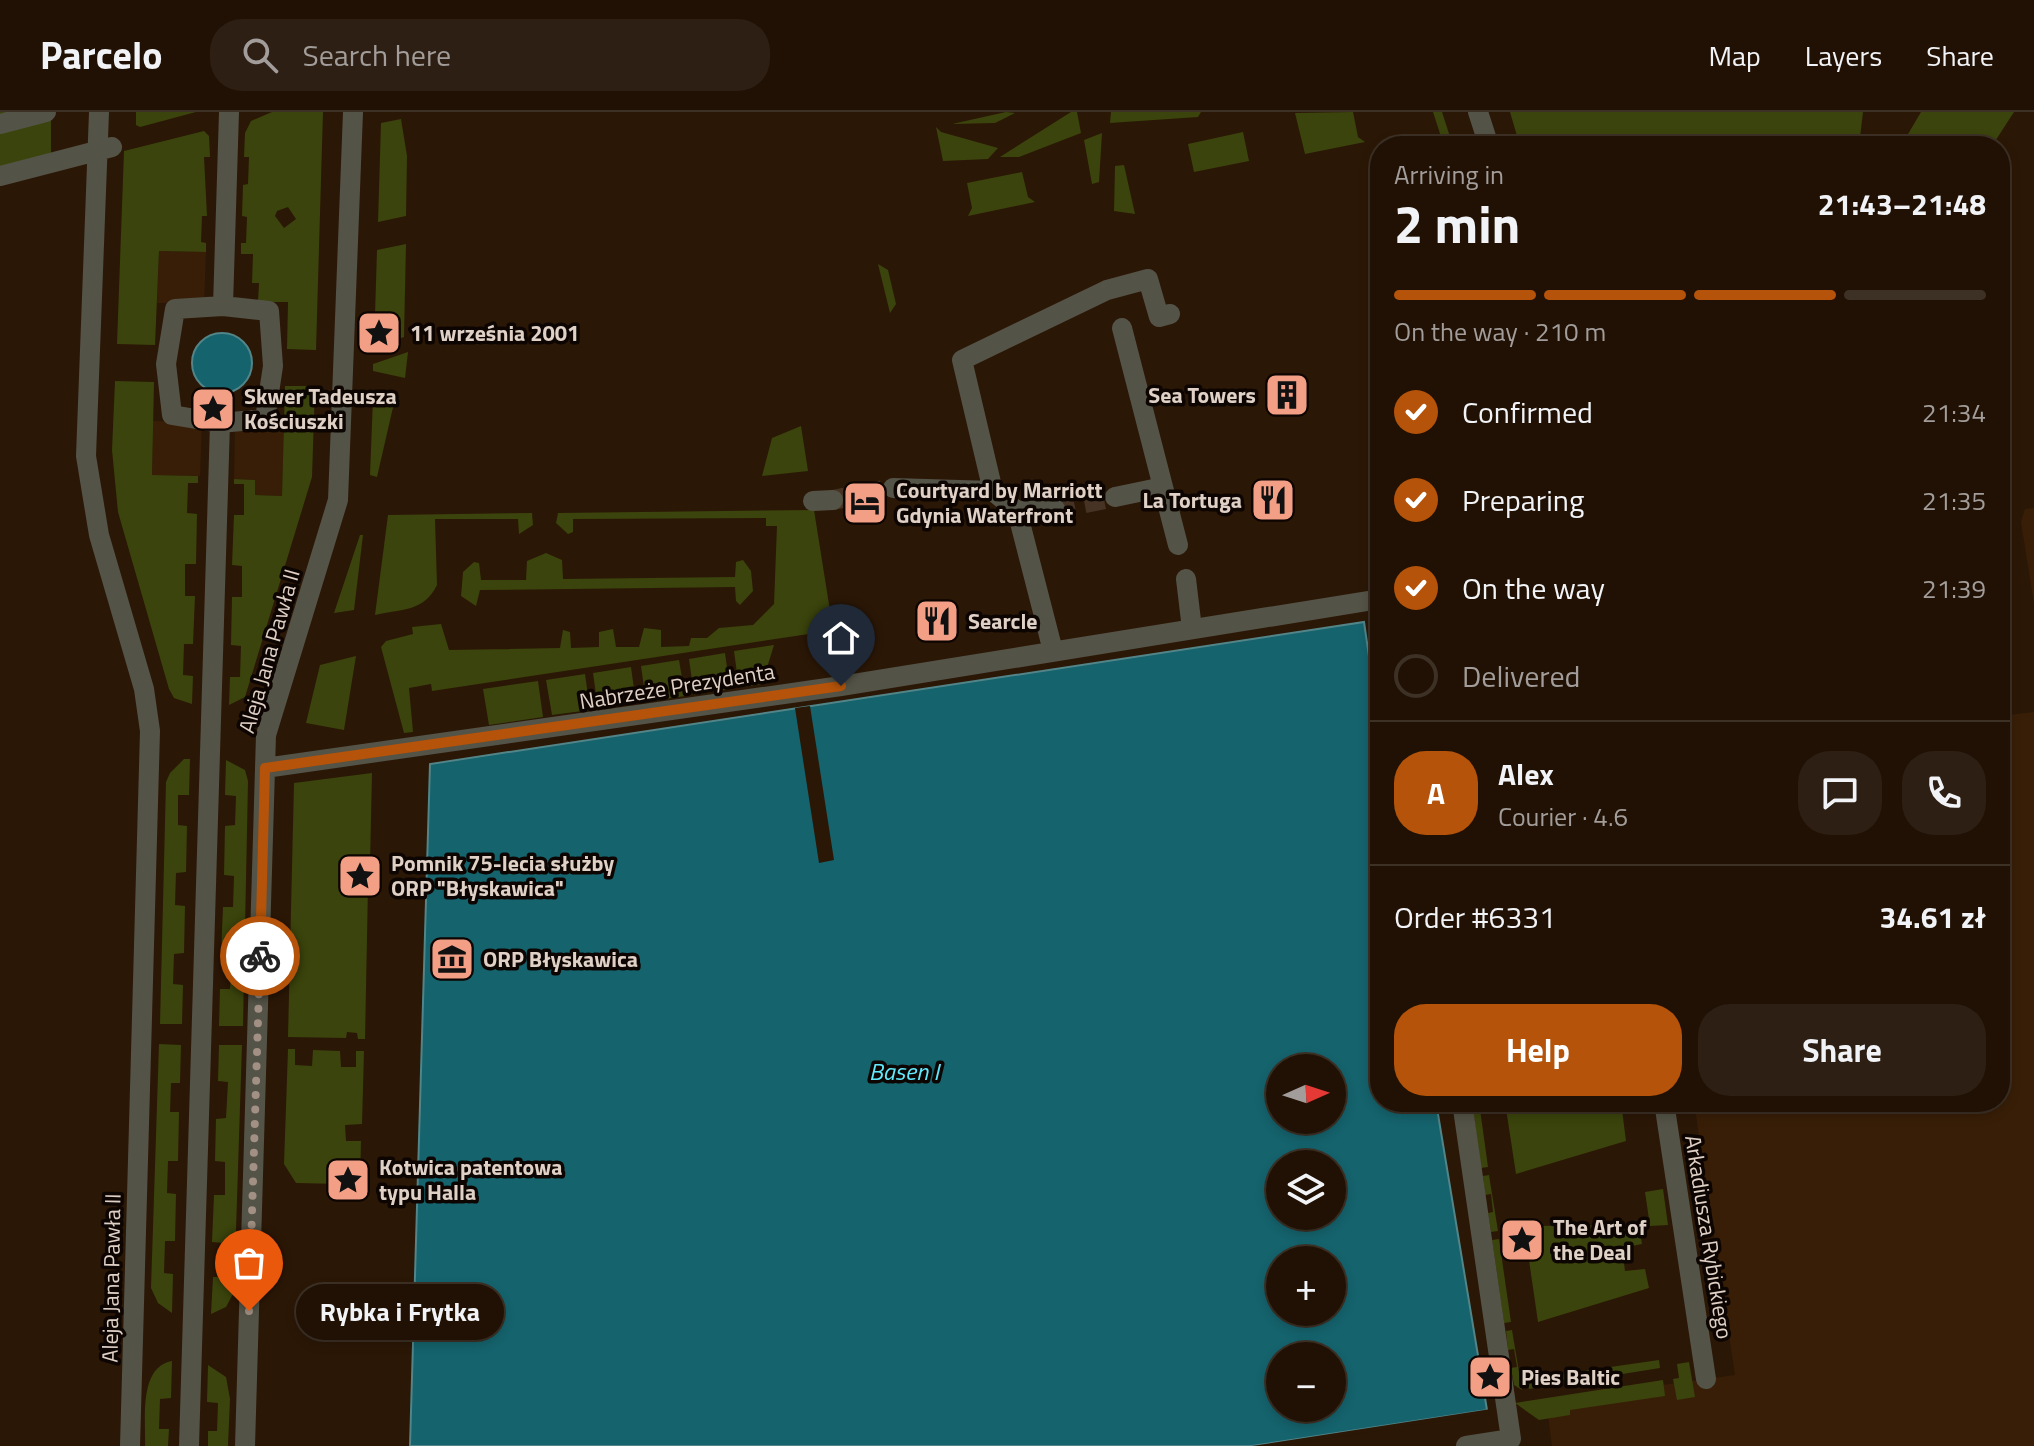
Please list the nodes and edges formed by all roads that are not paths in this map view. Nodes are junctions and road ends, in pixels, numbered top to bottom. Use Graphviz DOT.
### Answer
graph roads {
  1 [pos="46,112"];
  2 [pos="99,112"];
  3 [pos="229,112"];
  4 [pos="353,112"];
  5 [pos="1478,112"];
  6 [pos="0,124"];
  7 [pos="1486,136"];
  8 [pos="105,149"];
  9 [pos="0,176"];
  10 [pos="223,306"];
  11 [pos="1170,314"];
  12 [pos="1122,328"];
  13 [pos="220,423"];
  14 [pos="1163,487"];
  15 [pos="893,488"];
  16 [pos="993,491"];
  17 [pos="1115,497"];
  18 [pos="1055,509"];
  19 [pos="1017,511"];
  20 [pos="1178,545"];
  21 [pos="1186,579"];
  22 [pos="1370,601"];
  23 [pos="1192,629"];
  24 [pos="1053,651"];
  25 [pos="265,768"];
  26 [pos="1463,1112"];
  27 [pos="1666,1112"];
  28 [pos="1706,1379"];
  29 [pos="130,1446"];
  30 [pos="189,1446"];
  31 [pos="245,1446"];
  32 [pos="1466,1446"];
  1 -- 6 [label="street"];
  2 -- 8 [label="street, Aleja Jana Pawła II"];
  3 -- 10 [label="street"];
  4 -- 25 [label="street, Aleja Jana Pawła II"];
  5 -- 7 [label="street"];
  8 -- 9 [label="street"];
  8 -- 29 [label="street, Aleja Jana Pawła II"];
  10 -- 13 [label="street"];
  10 -- 13 [label="street"];
  11 -- 16 [label="street"];
  12 -- 14 [label="street"];
  13 -- 30 [label="street"];
  14 -- 17 [label="street"];
  14 -- 20 [label="street"];
  15 -- 16 [label="street"];
  16 -- 19 [label="street"];
  18 -- 19 [label="street"];
  19 -- 24 [label="street"];
  21 -- 23 [label="street"];
  22 -- 23 [label="street, Nabrzeże Prezydenta"];
  23 -- 24 [label="street, Nabrzeże Prezydenta"];
  24 -- 25 [label="street, Nabrzeże Prezydenta"];
  25 -- 31 [label="street, Aleja Jana Pawła II"];
  26 -- 32 [label="street"];
  27 -- 28 [label="street, Arkadiusza Rybickiego"];
}
